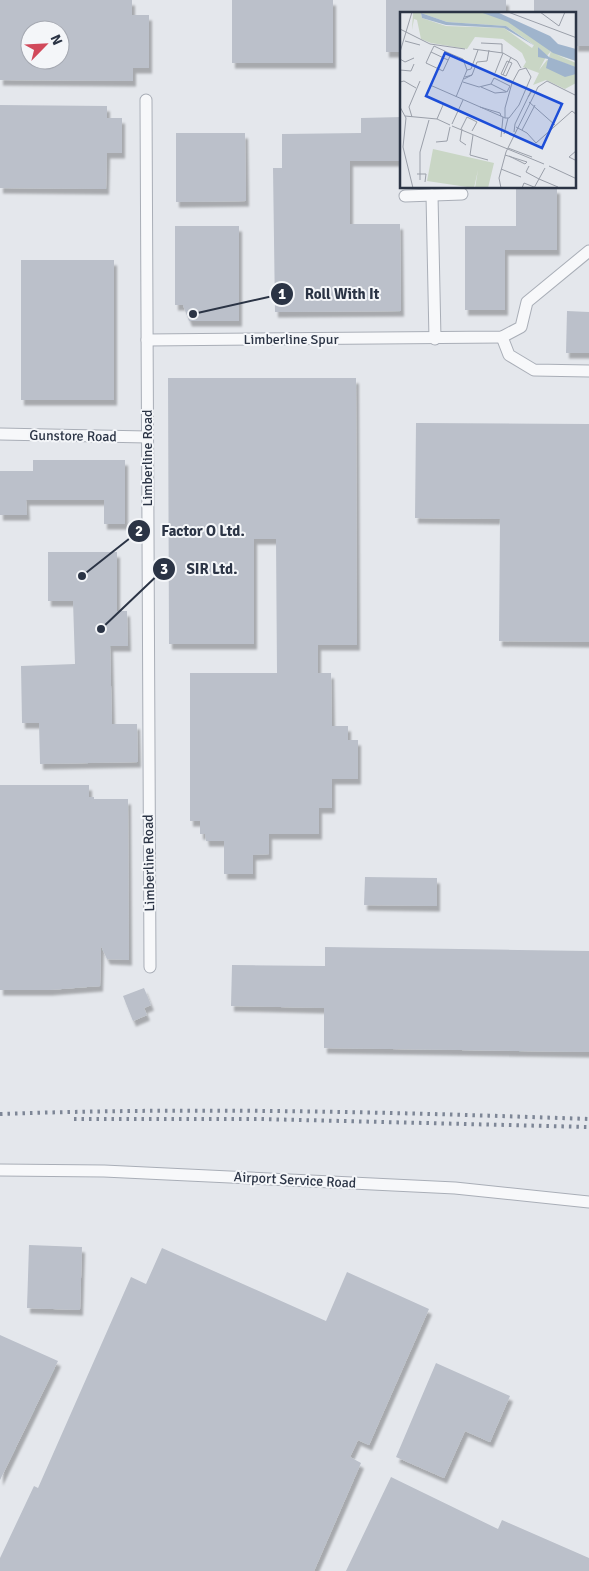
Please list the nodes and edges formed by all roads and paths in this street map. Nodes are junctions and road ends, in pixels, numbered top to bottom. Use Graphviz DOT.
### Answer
graph roads {
  1 [pos="146,100"];
  2 [pos="462,194"];
  3 [pos="432,195"];
  4 [pos="405,196"];
  5 [pos="589,251"];
  6 [pos="502,337"];
  7 [pos="435,339"];
  8 [pos="146,340"];
  9 [pos="589,371"];
  10 [pos="0,434"];
  11 [pos="147,437"];
  12 [pos="150,967"];
  13 [pos="0,1170"];
  14 [pos="589,1202"];
  1 -- 8 [label="street, Limberline Road"];
  2 -- 3 [label="street"];
  3 -- 4 [label="street"];
  3 -- 7 [label="street"];
  5 -- 6 [label="street"];
  6 -- 7 [label="street, Limberline Spur"];
  6 -- 9 [label="street"];
  7 -- 8 [label="street, Limberline Spur"];
  8 -- 11 [label="street, Limberline Road"];
  10 -- 11 [label="street, Gunstore Road"];
  11 -- 12 [label="street, Limberline Road"];
  13 -- 14 [label="street, Airport Service Road"];
}
